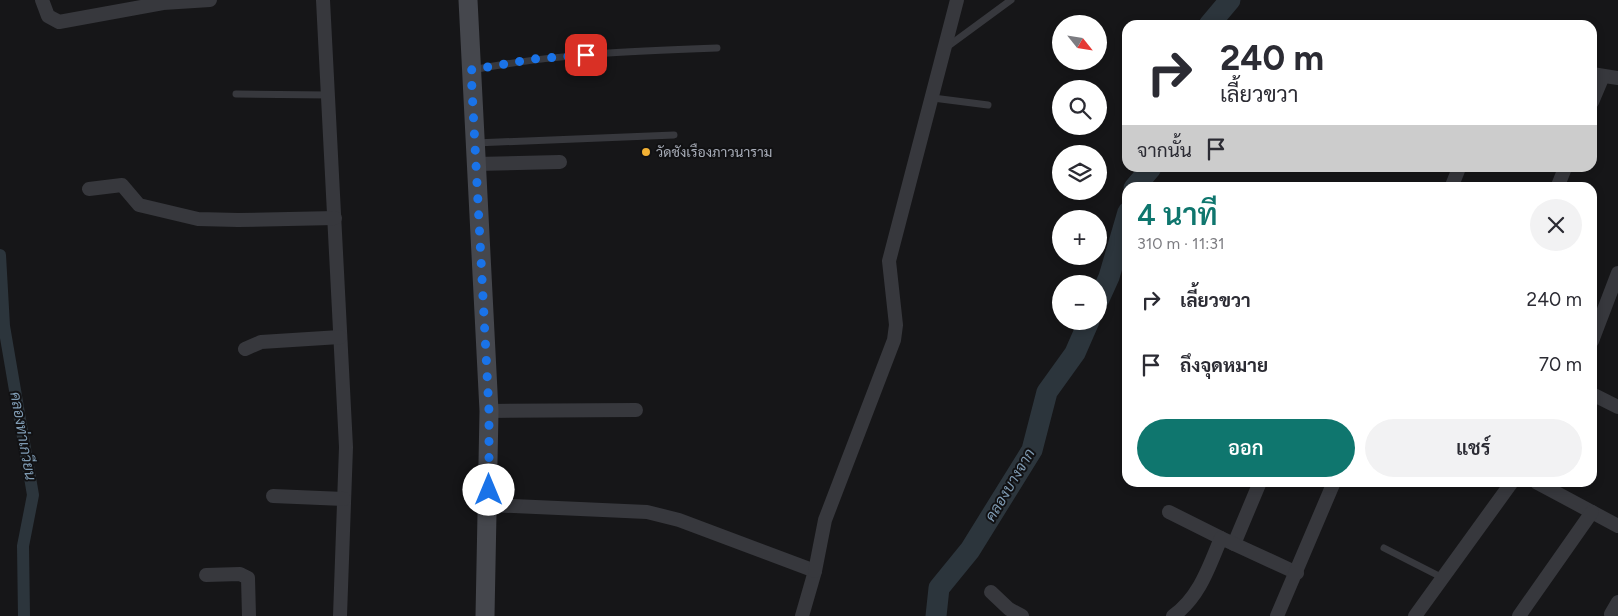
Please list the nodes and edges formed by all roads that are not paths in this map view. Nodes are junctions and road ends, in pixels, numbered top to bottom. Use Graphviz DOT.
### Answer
graph roads {
  1 [pos="42,0"];
  2 [pos="210,0"];
  3 [pos="323,0"];
  4 [pos="468,0"];
  5 [pos="957,0"];
  6 [pos="1008,1"];
  7 [pos="716,48"];
  8 [pos="945,48"];
  9 [pos="471,70"];
  10 [pos="1598,75"];
  11 [pos="1618,78"];
  12 [pos="236,94"];
  13 [pos="329,95"];
  14 [pos="933,98"];
  15 [pos="988,105"];
  16 [pos="674,135"];
  17 [pos="475,143"];
  18 [pos="560,162"];
  19 [pos="476,164"];
  20 [pos="89,189"];
  21 [pos="335,218"];
  22 [pos="1618,273"];
  23 [pos="1597,328"];
  24 [pos="340,337"];
  25 [pos="245,349"];
  26 [pos="1597,396"];
  27 [pos="1618,407"];
  28 [pos="636,410"];
  29 [pos="489,411"];
  30 [pos="1257,487"];
  31 [pos="1332,487"];
  32 [pos="1508,487"];
  33 [pos="1545,487"];
  34 [pos="273,496"];
  35 [pos="344,499"];
  36 [pos="489,505"];
  37 [pos="1169,512"];
  38 [pos="1592,512"];
  39 [pos="1618,526"];
  40 [pos="1227,541"];
  41 [pos="1384,548"];
  42 [pos="815,571"];
  43 [pos="1297,573"];
  44 [pos="206,575"];
  45 [pos="1443,578"];
  46 [pos="991,592"];
  47 [pos="249,616"];
  48 [pos="340,616"];
  49 [pos="485,616"];
  50 [pos="802,616"];
  51 [pos="1022,616"];
  52 [pos="1173,616"];
  53 [pos="1276,616"];
  54 [pos="1416,616"];
  55 [pos="1519,616"];
  1 -- 2 [label="street"];
  3 -- 13 [label="street"];
  4 -- 9 [label="street"];
  5 -- 8 [label="street"];
  6 -- 8 [label="lane"];
  7 -- 9 [label="lane"];
  8 -- 14 [label="street"];
  9 -- 17 [label="street"];
  10 -- 11 [label="street"];
  12 -- 13 [label="lane"];
  13 -- 21 [label="street"];
  14 -- 15 [label="lane"];
  14 -- 42 [label="street"];
  16 -- 17 [label="lane"];
  17 -- 19 [label="street"];
  18 -- 19 [label="street"];
  19 -- 29 [label="street"];
  20 -- 21 [label="street"];
  21 -- 24 [label="street"];
  22 -- 23 [label="street"];
  24 -- 25 [label="street"];
  24 -- 35 [label="street"];
  26 -- 27 [label="street"];
  28 -- 29 [label="street"];
  29 -- 36 [label="street"];
  30 -- 40 [label="street"];
  31 -- 43 [label="street"];
  32 -- 45 [label="street"];
  33 -- 38 [label="street"];
  34 -- 35 [label="street"];
  35 -- 48 [label="street"];
  36 -- 42 [label="street"];
  36 -- 49 [label="street"];
  37 -- 40 [label="street"];
  38 -- 39 [label="street"];
  38 -- 55 [label="street"];
  40 -- 43 [label="street"];
  40 -- 52 [label="street"];
  41 -- 45 [label="lane"];
  42 -- 50 [label="street"];
  43 -- 53 [label="street"];
  44 -- 47 [label="street"];
  45 -- 54 [label="street"];
  46 -- 51 [label="street"];
}
